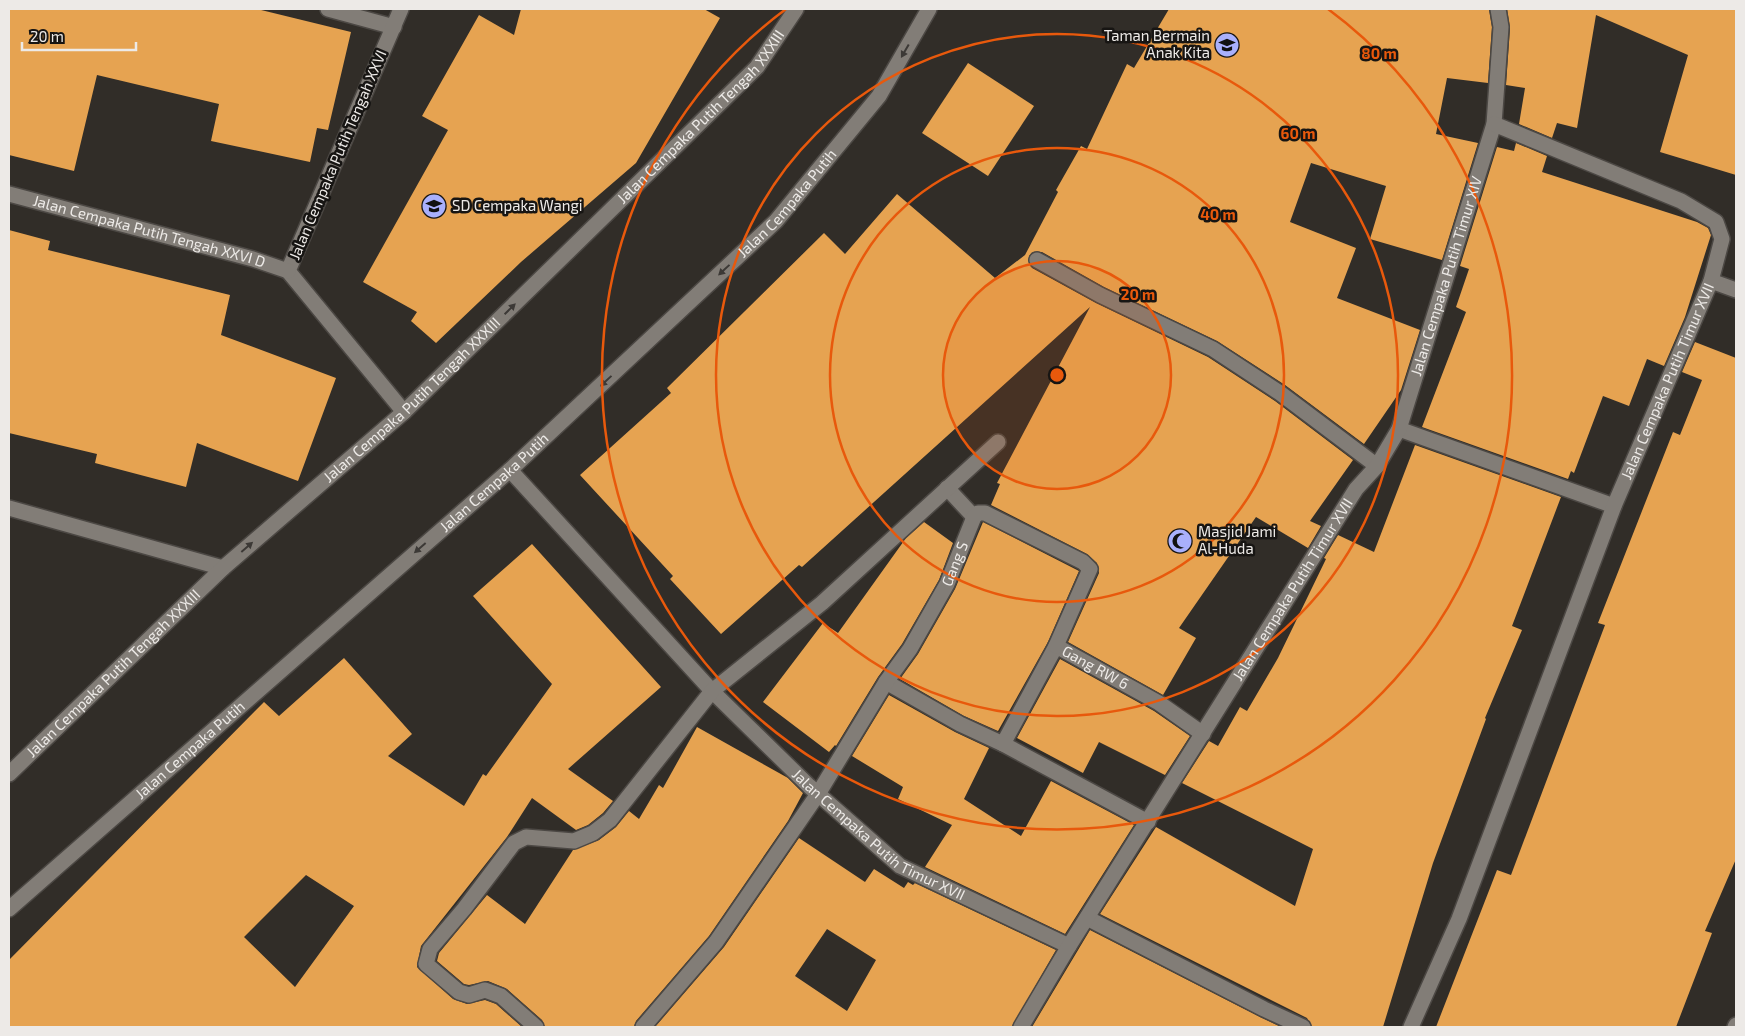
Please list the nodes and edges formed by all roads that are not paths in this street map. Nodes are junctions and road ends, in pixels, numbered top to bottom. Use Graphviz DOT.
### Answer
graph roads {
  1 [pos="328,9"];
  2 [pos="401,9"];
  3 [pos="796,9"];
  4 [pos="929,9"];
  5 [pos="1498,9"];
  6 [pos="394,27"];
  7 [pos="1494,124"];
  8 [pos="9,194"];
  9 [pos="1037,260"];
  10 [pos="288,271"];
  11 [pos="1711,281"];
  12 [pos="1736,290"];
  13 [pos="404,412"];
  14 [pos="1400,429"];
  15 [pos="998,442"];
  16 [pos="1377,466"];
  17 [pos="510,470"];
  18 [pos="948,488"];
  19 [pos="1614,506"];
  20 [pos="9,508"];
  21 [pos="974,517"];
  22 [pos="223,568"];
  23 [pos="1056,646"];
  24 [pos="886,682"];
  25 [pos="712,691"];
  26 [pos="1202,734"];
  27 [pos="1003,744"];
  28 [pos="9,774"];
  29 [pos="818,794"];
  30 [pos="1148,822"];
  31 [pos="9,909"];
  32 [pos="1087,918"];
  33 [pos="1069,946"];
  34 [pos="536,1027"];
  35 [pos="643,1027"];
  36 [pos="1021,1027"];
  37 [pos="1303,1027"];
  38 [pos="1411,1027"];
  1 -- 6 [label="street"];
  2 -- 6 [label="street, Jalan Cempaka Putih Tengah XXVI"];
  13 -- 3 [label="street, Jalan Cempaka Putih Tengah XXXIII, one-way"];
  4 -- 17 [label="street, Jalan Cempaka Putih, one-way"];
  5 -- 7 [label="street, Jalan Cempaka Putih Timur XIV"];
  6 -- 10 [label="street, Jalan Cempaka Putih Tengah XXVI"];
  7 -- 11 [label="street"];
  7 -- 14 [label="street, Jalan Cempaka Putih Timur XIV"];
  8 -- 10 [label="street, Jalan Cempaka Putih Tengah XXVI D"];
  9 -- 16 [label="street"];
  10 -- 13 [label="street, Jalan Cempaka Putih Tengah XXVI"];
  11 -- 12 [label="street, Jalan Cempaka Putih Timur XVII"];
  11 -- 19 [label="street, Jalan Cempaka Putih Timur XVII"];
  22 -- 13 [label="street, Jalan Cempaka Putih Tengah XXXIII, one-way"];
  14 -- 16 [label="street, Jalan Cempaka Putih Timur XVII"];
  14 -- 19 [label="street"];
  15 -- 18 [label="street"];
  16 -- 26 [label="street, Jalan Cempaka Putih Timur XVII"];
  17 -- 25 [label="street, Jalan Cempaka Putih Timur XVII"];
  17 -- 31 [label="street, Jalan Cempaka Putih, one-way"];
  18 -- 21 [label="street"];
  18 -- 25 [label="street"];
  19 -- 38 [label="street, Jalan Cempaka Putih Timur XVII"];
  20 -- 22 [label="street"];
  21 -- 23 [label="street"];
  21 -- 24 [label="street, Gang S"];
  22 -- 28 [label="street, Jalan Cempaka Putih Tengah XXXIII"];
  23 -- 26 [label="street, Gang RW 6"];
  23 -- 27 [label="street, Gang RW 6"];
  24 -- 27 [label="street"];
  24 -- 29 [label="street, Gang S"];
  25 -- 29 [label="street, Jalan Cempaka Putih Timur XVII"];
  25 -- 34 [label="street"];
  26 -- 30 [label="street, Jalan Cempaka Putih Timur XVII"];
  27 -- 30 [label="street"];
  29 -- 33 [label="street, Jalan Cempaka Putih Timur XVII"];
  29 -- 35 [label="street, Gang S"];
  30 -- 32 [label="street, Jalan Cempaka Putih Timur XVII"];
  32 -- 33 [label="street, Jalan Cempaka Putih Timur XVII"];
  32 -- 37 [label="street"];
  33 -- 36 [label="street, Jalan Cempaka Putih Timur XVII"];
}
